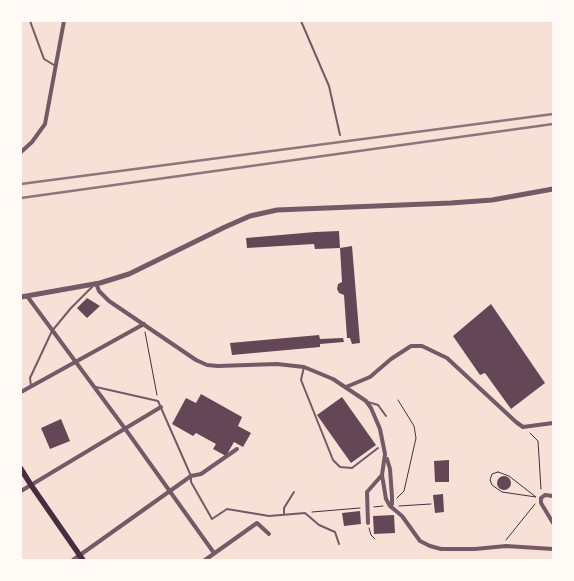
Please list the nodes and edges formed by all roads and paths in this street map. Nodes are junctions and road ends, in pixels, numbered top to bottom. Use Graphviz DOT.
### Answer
graph roads {
  1 [pos="30,21"];
  2 [pos="64,21"];
  3 [pos="301,21"];
  4 [pos="56,67"];
  5 [pos="340,136"];
  6 [pos="21,152"];
  7 [pos="553,189"];
  8 [pos="96,283"];
  9 [pos="24,297"];
  10 [pos="144,324"];
  11 [pos="52,331"];
  12 [pos="76,362"];
  13 [pos="304,367"];
  14 [pos="31,386"];
  15 [pos="94,387"];
  16 [pos="346,387"];
  17 [pos="21,392"];
  18 [pos="398,400"];
  19 [pos="158,401"];
  20 [pos="366,401"];
  21 [pos="161,407"];
  22 [pos="386,416"];
  23 [pos="553,423"];
  24 [pos="523,427"];
  25 [pos="126,430"];
  26 [pos="378,448"];
  27 [pos="237,449"];
  28 [pos="386,454"];
  29 [pos="21,469"];
  30 [pos="382,475"];
  31 [pos="191,476"];
  32 [pos="31,485"];
  33 [pos="541,489"];
  34 [pos="170,490"];
  35 [pos="21,491"];
  36 [pos="294,492"];
  37 [pos="536,496"];
  38 [pos="553,496"];
  39 [pos="431,504"];
  40 [pos="536,504"];
  41 [pos="391,505"];
  42 [pos="357,508"];
  43 [pos="305,513"];
  44 [pos="284,514"];
  45 [pos="368,523"];
  46 [pos="553,523"];
  47 [pos="269,534"];
  48 [pos="375,539"];
  49 [pos="506,539"];
  50 [pos="339,544"];
  51 [pos="553,549"];
  52 [pos="214,553"];
  53 [pos="82,557"];
  54 [pos="73,560"];
  55 [pos="205,560"];
  1 -- 4 [label="lane"];
  2 -- 4 [label="street"];
  3 -- 5 [label="lane"];
  4 -- 6 [label="street"];
  7 -- 8 [label="street"];
  8 -- 9 [label="street"];
  8 -- 10 [label="street"];
  8 -- 11 [label="lane"];
  9 -- 11 [label="street"];
  10 -- 12 [label="street"];
  10 -- 13 [label="street"];
  10 -- 19 [label="path"];
  11 -- 12 [label="street"];
  11 -- 14 [label="lane"];
  12 -- 14 [label="street"];
  12 -- 15 [label="street"];
  13 -- 16 [label="street"];
  13 -- 26 [label="lane"];
  14 -- 17 [label="street"];
  15 -- 19 [label="lane"];
  15 -- 25 [label="street"];
  16 -- 20 [label="street"];
  16 -- 24 [label="street"];
  18 -- 41 [label="path"];
  19 -- 21 [label="lane"];
  20 -- 22 [label="lane"];
  20 -- 28 [label="street"];
  21 -- 25 [label="street"];
  21 -- 31 [label="lane"];
  23 -- 24 [label="street"];
  24 -- 33 [label="path"];
  25 -- 32 [label="street"];
  25 -- 34 [label="street"];
  27 -- 31 [label="street"];
  28 -- 30 [label="street"];
  28 -- 41 [label="street"];
  29 -- 32 [label="main road"];
  30 -- 41 [label="street"];
  30 -- 45 [label="street"];
  31 -- 34 [label="street"];
  31 -- 44 [label="lane"];
  32 -- 35 [label="street"];
  32 -- 53 [label="main road"];
  34 -- 52 [label="street"];
  34 -- 53 [label="street"];
  36 -- 44 [label="lane"];
  37 -- 37 [label="path"];
  38 -- 46 [label="street"];
  39 -- 41 [label="path"];
  40 -- 49 [label="path"];
  41 -- 51 [label="street"];
  42 -- 43 [label="path"];
  43 -- 44 [label="lane"];
  43 -- 50 [label="lane"];
  45 -- 48 [label="path"];
  47 -- 52 [label="street"];
  52 -- 55 [label="street"];
  53 -- 54 [label="street"];
}
